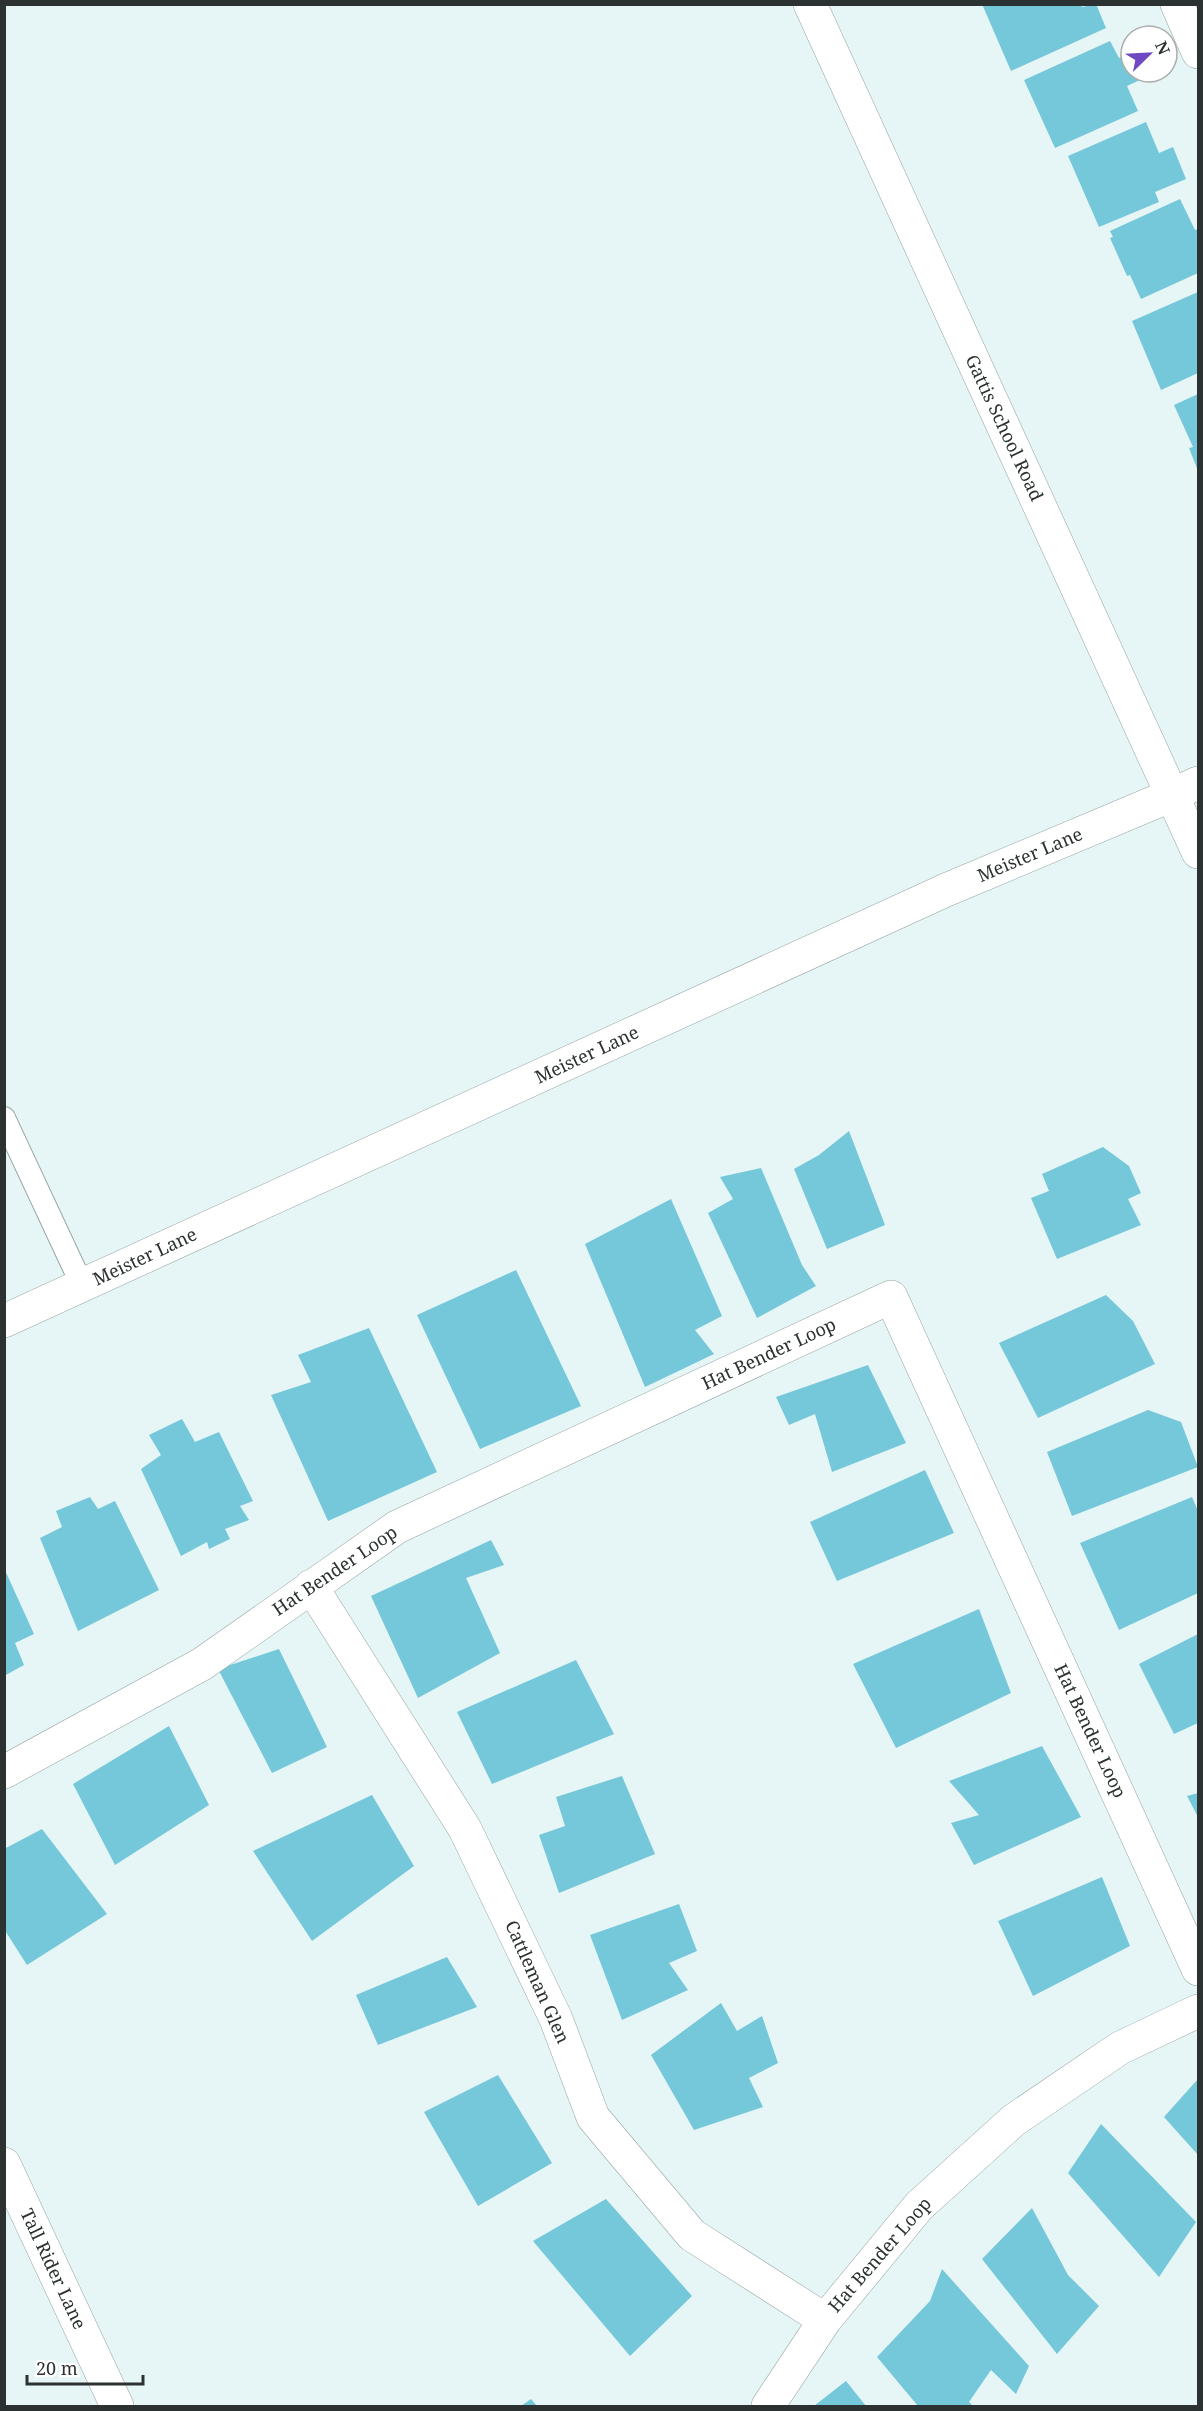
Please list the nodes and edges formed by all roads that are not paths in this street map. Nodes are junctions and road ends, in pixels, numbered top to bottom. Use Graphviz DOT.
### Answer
graph roads {
  1 [pos="810,4"];
  2 [pos="1177,4"];
  3 [pos="1198,52"];
  4 [pos="1185,789"];
  5 [pos="1198,852"];
  6 [pos="4,1118"];
  7 [pos="82,1285"];
  8 [pos="4,1321"];
  9 [pos="312,1586"];
  10 [pos="4,1772"];
  11 [pos="1198,1970"];
  12 [pos="1198,2011"];
  13 [pos="4,2164"];
  14 [pos="825,2320"];
  15 [pos="117,2406"];
  16 [pos="768,2406"];
  1 -- 4 [label="street, Gattis School Road"];
  2 -- 3 [label="street"];
  4 -- 5 [label="street, Gattis School Road"];
  4 -- 7 [label="street, Meister Lane"];
  6 -- 7 [label="lane"];
  7 -- 8 [label="street, Meister Lane"];
  9 -- 10 [label="street, Hat Bender Loop"];
  9 -- 11 [label="street, Hat Bender Loop"];
  9 -- 14 [label="street, Cattleman Glen"];
  12 -- 14 [label="street, Hat Bender Loop"];
  13 -- 15 [label="street, Tall Rider Lane"];
  14 -- 16 [label="street, Hat Bender Loop"];
}
